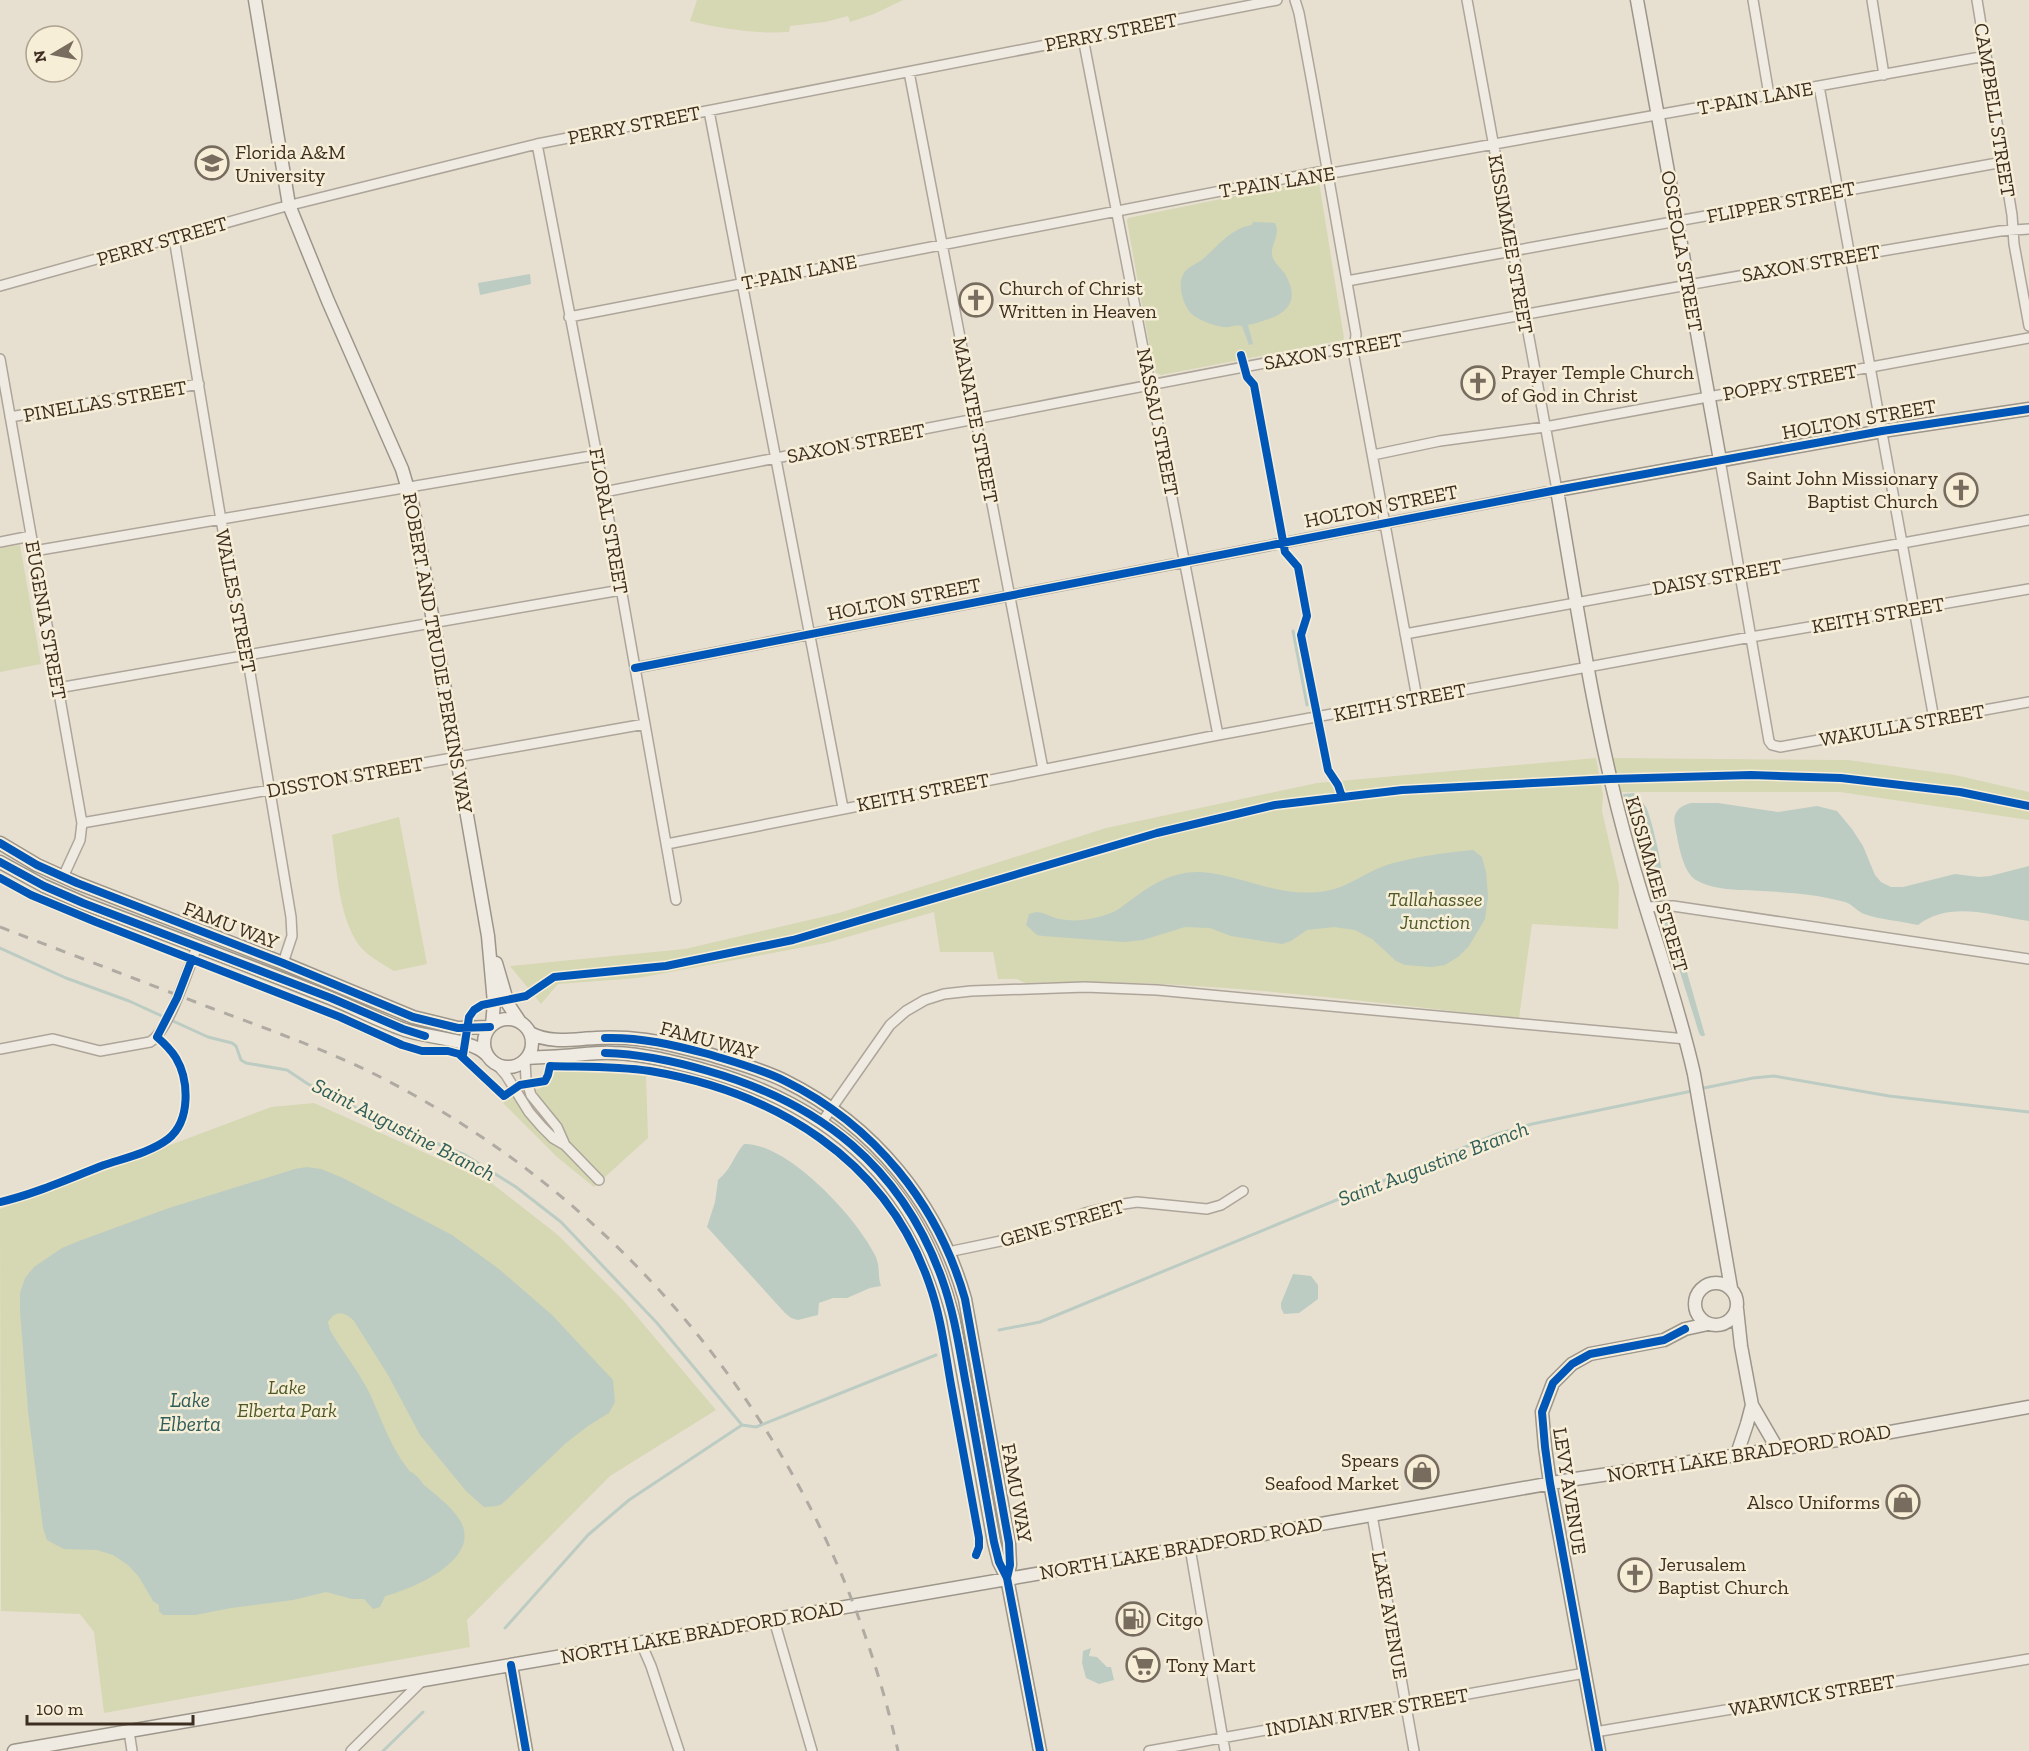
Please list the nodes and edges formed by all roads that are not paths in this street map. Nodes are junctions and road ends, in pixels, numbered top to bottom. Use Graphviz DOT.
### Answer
graph roads {
  1 [pos="255,0"];
  2 [pos="1277,0"];
  3 [pos="1295,0"];
  4 [pos="1467,0"];
  5 [pos="1638,0"];
  6 [pos="1753,0"];
  7 [pos="1872,0"];
  8 [pos="1977,0"];
  9 [pos="1083,38"];
  10 [pos="1986,56"];
  11 [pos="909,72"];
  12 [pos="1884,75"];
  13 [pos="1819,86"];
  14 [pos="1769,95"];
  15 [pos="709,111"];
  16 [pos="1658,115"];
  17 [pos="537,144"];
  18 [pos="1494,145"];
  19 [pos="2002,162"];
  20 [pos="1328,172"];
  21 [pos="1838,191"];
  22 [pos="289,205"];
  23 [pos="1117,211"];
  24 [pos="1677,222"];
  25 [pos="2029,229"];
  26 [pos="2013,231"];
  27 [pos="174,238"];
  28 [pos="942,245"];
  29 [pos="1512,250"];
  30 [pos="1850,256"];
  31 [pos="1347,281"];
  32 [pos="742,283"];
  33 [pos="1689,285"];
  34 [pos="0,286"];
  35 [pos="1525,316"];
  36 [pos="569,317"];
  37 [pos="2029,326"];
  38 [pos="2029,338"];
  39 [pos="1355,347"];
  40 [pos="0,359"];
  41 [pos="1870,368"];
  42 [pos="199,384"];
  43 [pos="1151,385"];
  44 [pos="1708,396"];
  45 [pos="3,398"];
  46 [pos="2029,409"];
  47 [pos="10,417"];
  48 [pos="976,419"];
  49 [pos="1545,427"];
  50 [pos="1882,431"];
  51 [pos="597,455"];
  52 [pos="1373,455"];
  53 [pos="776,458"];
  54 [pos="1720,460"];
  55 [pos="408,487"];
  56 [pos="1557,490"];
  57 [pos="604,492"];
  58 [pos="2029,519"];
  59 [pos="221,520"];
  60 [pos="1385,523"];
  61 [pos="31,536"];
  62 [pos="0,542"];
  63 [pos="1902,544"];
  64 [pos="34,551"];
  65 [pos="1184,560"];
  66 [pos="1739,573"];
  67 [pos="2029,589"];
  68 [pos="621,590"];
  69 [pos="1010,595"];
  70 [pos="1577,603"];
  71 [pos="1914,610"];
  72 [pos="435,622"];
  73 [pos="809,634"];
  74 [pos="1405,634"];
  75 [pos="1751,637"];
  76 [pos="247,655"];
  77 [pos="1589,667"];
  78 [pos="634,668"];
  79 [pos="58,688"];
  80 [pos="1417,698"];
  81 [pos="2029,702"];
  82 [pos="1934,719"];
  83 [pos="645,724"];
  84 [pos="1218,735"];
  85 [pos="1775,747"];
  86 [pos="459,757"];
  87 [pos="1043,769"];
  88 [pos="269,791"];
  89 [pos="843,808"];
  90 [pos="81,823"];
  91 [pos="0,843"];
  92 [pos="667,844"];
  93 [pos="0,862"];
  94 [pos="63,877"];
  95 [pos="676,900"];
  96 [pos="1646,907"];
  97 [pos="489,936"];
  98 [pos="197,947"];
  99 [pos="2029,959"];
  100 [pos="283,963"];
  101 [pos="520,1022"];
  102 [pos="491,1026"];
  103 [pos="530,1033"];
  104 [pos="1686,1039"];
  105 [pos="0,1049"];
  106 [pos="487,1055"];
  107 [pos="526,1060"];
  108 [pos="498,1066"];
  109 [pos="831,1108"];
  110 [pos="822,1122"];
  111 [pos="565,1145"];
  112 [pos="599,1180"];
  113 [pos="1243,1191"];
  114 [pos="948,1252"];
  115 [pos="1726,1260"];
  116 [pos="1709,1284"];
  117 [pos="1731,1288"];
  118 [pos="1695,1307"];
  119 [pos="1737,1309"];
  120 [pos="1712,1324"];
  121 [pos="1685,1329"];
  122 [pos="1741,1346"];
  123 [pos="1752,1405"];
  124 [pos="2029,1407"];
  125 [pos="1777,1448"];
  126 [pos="1737,1454"];
  127 [pos="1550,1483"];
  128 [pos="1372,1515"];
  129 [pos="1190,1548"];
  130 [pos="1007,1578"];
  131 [pos="774,1620"];
  132 [pos="641,1643"];
  133 [pos="2029,1659"];
  134 [pos="511,1665"];
  135 [pos="1585,1673"];
  136 [pos="424,1679"];
  137 [pos="1406,1705"];
  138 [pos="129,1731"];
  139 [pos="1595,1732"];
  140 [pos="1223,1737"];
  141 [pos="15,1751"];
  142 [pos="132,1751"];
  143 [pos="351,1751"];
  144 [pos="526,1751"];
  145 [pos="679,1751"];
  146 [pos="812,1751"];
  147 [pos="1040,1751"];
  148 [pos="1149,1751"];
  149 [pos="1225,1751"];
  150 [pos="1414,1751"];
  151 [pos="1599,1751"];
  1 -- 22 [label="street, ROBERT AND TRUDIE PERKINS WAY"];
  2 -- 9 [label="street, PERRY STREET"];
  3 -- 20 [label="street"];
  4 -- 18 [label="street, KISSIMMEE STREET"];
  5 -- 16 [label="street, OSCEOLA STREET"];
  6 -- 14 [label="street"];
  7 -- 12 [label="street"];
  8 -- 10 [label="street, CAMPBELL STREET"];
  9 -- 11 [label="street, PERRY STREET"];
  9 -- 23 [label="street, NASSAU STREET"];
  10 -- 12 [label="street, T-PAIN LANE"];
  10 -- 19 [label="street, CAMPBELL STREET"];
  11 -- 15 [label="street, PERRY STREET"];
  11 -- 28 [label="street, MANATEE STREET"];
  12 -- 13 [label="street, T-PAIN LANE"];
  13 -- 14 [label="street, T-PAIN LANE"];
  13 -- 21 [label="street"];
  14 -- 16 [label="street, T-PAIN LANE"];
  15 -- 17 [label="street, PERRY STREET"];
  15 -- 32 [label="street"];
  16 -- 18 [label="street, T-PAIN LANE"];
  16 -- 24 [label="street, OSCEOLA STREET"];
  17 -- 22 [label="street, PERRY STREET"];
  17 -- 36 [label="street, FLORAL STREET"];
  18 -- 20 [label="street, T-PAIN LANE"];
  18 -- 29 [label="street, KISSIMMEE STREET"];
  19 -- 21 [label="street, FLIPPER STREET"];
  19 -- 26 [label="street, CAMPBELL STREET"];
  20 -- 23 [label="street, T-PAIN LANE"];
  20 -- 31 [label="street"];
  21 -- 24 [label="street, FLIPPER STREET"];
  21 -- 30 [label="street"];
  22 -- 27 [label="street, PERRY STREET"];
  22 -- 55 [label="street, ROBERT AND TRUDIE PERKINS WAY"];
  23 -- 28 [label="street, T-PAIN LANE"];
  23 -- 43 [label="street, NASSAU STREET"];
  24 -- 29 [label="street, FLIPPER STREET"];
  24 -- 33 [label="street, OSCEOLA STREET"];
  25 -- 26 [label="street, SAXON STREET"];
  26 -- 30 [label="street, SAXON STREET"];
  26 -- 37 [label="street, CAMPBELL STREET"];
  27 -- 34 [label="street, PERRY STREET"];
  27 -- 42 [label="street, WAILES STREET"];
  28 -- 32 [label="street, T-PAIN LANE"];
  28 -- 48 [label="street, MANATEE STREET"];
  29 -- 31 [label="street, FLIPPER STREET"];
  29 -- 35 [label="street, KISSIMMEE STREET"];
  30 -- 33 [label="street, SAXON STREET"];
  30 -- 41 [label="street"];
  31 -- 39 [label="street"];
  32 -- 36 [label="street, T-PAIN LANE"];
  32 -- 53 [label="street"];
  33 -- 35 [label="street, SAXON STREET"];
  33 -- 44 [label="street, OSCEOLA STREET"];
  35 -- 39 [label="street, SAXON STREET"];
  35 -- 49 [label="street, KISSIMMEE STREET"];
  36 -- 51 [label="street, FLORAL STREET"];
  38 -- 41 [label="street, POPPY STREET"];
  39 -- 43 [label="street, SAXON STREET"];
  39 -- 52 [label="street"];
  40 -- 45 [label="street, EUGENIA STREET"];
  41 -- 44 [label="street, POPPY STREET"];
  41 -- 50 [label="street"];
  42 -- 47 [label="street, PINELLAS STREET"];
  42 -- 59 [label="street, WAILES STREET"];
  43 -- 48 [label="street, SAXON STREET"];
  43 -- 65 [label="street, NASSAU STREET"];
  44 -- 49 [label="street, POPPY STREET"];
  44 -- 54 [label="street, OSCEOLA STREET"];
  45 -- 47 [label="street, EUGENIA STREET"];
  46 -- 50 [label="street, HOLTON STREET"];
  47 -- 61 [label="street, EUGENIA STREET"];
  48 -- 53 [label="street, SAXON STREET"];
  48 -- 69 [label="street, MANATEE STREET"];
  49 -- 52 [label="street, POPPY STREET"];
  49 -- 56 [label="street, KISSIMMEE STREET"];
  50 -- 54 [label="street, HOLTON STREET"];
  50 -- 63 [label="street"];
  51 -- 55 [label="street"];
  51 -- 57 [label="street, FLORAL STREET"];
  52 -- 60 [label="street"];
  53 -- 57 [label="street, SAXON STREET"];
  53 -- 73 [label="street"];
  54 -- 56 [label="street, HOLTON STREET"];
  54 -- 66 [label="street, OSCEOLA STREET"];
  55 -- 59 [label="street"];
  55 -- 72 [label="street, ROBERT AND TRUDIE PERKINS WAY"];
  56 -- 60 [label="street, HOLTON STREET"];
  56 -- 70 [label="street, KISSIMMEE STREET"];
  57 -- 68 [label="street, FLORAL STREET"];
  58 -- 63 [label="street, DAISY STREET"];
  59 -- 64 [label="street"];
  59 -- 76 [label="street, WAILES STREET"];
  60 -- 65 [label="street, HOLTON STREET"];
  60 -- 74 [label="street"];
  61 -- 62 [label="street"];
  61 -- 64 [label="street, EUGENIA STREET"];
  63 -- 66 [label="street, DAISY STREET"];
  63 -- 71 [label="street"];
  64 -- 79 [label="street, EUGENIA STREET"];
  65 -- 69 [label="street, HOLTON STREET"];
  65 -- 84 [label="street, NASSAU STREET"];
  66 -- 70 [label="street, DAISY STREET"];
  66 -- 75 [label="street, OSCEOLA STREET"];
  67 -- 71 [label="street, KEITH STREET"];
  68 -- 72 [label="street"];
  68 -- 78 [label="street, FLORAL STREET"];
  69 -- 73 [label="street, HOLTON STREET"];
  69 -- 87 [label="street, MANATEE STREET"];
  70 -- 74 [label="street, DAISY STREET"];
  70 -- 77 [label="street, KISSIMMEE STREET"];
  71 -- 75 [label="street, KEITH STREET"];
  71 -- 82 [label="street"];
  72 -- 76 [label="street"];
  72 -- 86 [label="street, ROBERT AND TRUDIE PERKINS WAY"];
  73 -- 78 [label="street, HOLTON STREET"];
  73 -- 89 [label="street"];
  74 -- 80 [label="street"];
  75 -- 77 [label="street, KEITH STREET"];
  75 -- 85 [label="street, OSCEOLA STREET"];
  76 -- 79 [label="street"];
  76 -- 88 [label="street, WAILES STREET"];
  77 -- 80 [label="street, KEITH STREET"];
  77 -- 96 [label="street, KISSIMMEE STREET"];
  78 -- 83 [label="street, FLORAL STREET"];
  79 -- 90 [label="street, EUGENIA STREET"];
  80 -- 84 [label="street, KEITH STREET"];
  81 -- 82 [label="street, WAKULLA STREET"];
  82 -- 85 [label="street, WAKULLA STREET"];
  83 -- 86 [label="street, DISSTON STREET"];
  83 -- 92 [label="street, FLORAL STREET"];
  84 -- 87 [label="street, KEITH STREET"];
  86 -- 88 [label="street, DISSTON STREET"];
  86 -- 97 [label="street, ROBERT AND TRUDIE PERKINS WAY"];
  87 -- 89 [label="street, KEITH STREET"];
  88 -- 90 [label="street, DISSTON STREET"];
  88 -- 100 [label="street, WAILES STREET"];
  89 -- 92 [label="street, KEITH STREET"];
  90 -- 94 [label="street, EUGENIA STREET"];
  91 -- 94 [label="street, FAMU WAY"];
  92 -- 95 [label="street, FLORAL STREET"];
  93 -- 98 [label="street, FAMU WAY"];
  94 -- 100 [label="street, FAMU WAY"];
  96 -- 99 [label="street"];
  96 -- 104 [label="street, KISSIMMEE STREET"];
  97 -- 101 [label="street, ROBERT AND TRUDIE PERKINS WAY"];
  97 -- 102 [label="street, ROBERT AND TRUDIE PERKINS WAY"];
  98 -- 105 [label="street"];
  98 -- 106 [label="street, FAMU WAY"];
  100 -- 102 [label="street, FAMU WAY"];
  101 -- 102 [label="street, FAMU WAY"];
  101 -- 103 [label="street"];
  102 -- 106 [label="street"];
  103 -- 107 [label="street"];
  103 -- 109 [label="street, FAMU WAY"];
  104 -- 109 [label="street"];
  104 -- 115 [label="street, KISSIMMEE STREET"];
  106 -- 108 [label="street, FAMU WAY"];
  107 -- 108 [label="street, FAMU WAY"];
  107 -- 110 [label="street, FAMU WAY"];
  107 -- 111 [label="street"];
  108 -- 111 [label="street"];
  109 -- 110 [label="street"];
  109 -- 114 [label="street, FAMU WAY"];
  110 -- 130 [label="street, FAMU WAY"];
  111 -- 112 [label="street"];
  113 -- 114 [label="street, GENE STREET"];
  114 -- 130 [label="street, FAMU WAY"];
  115 -- 116 [label="street"];
  115 -- 117 [label="street, KISSIMMEE STREET"];
  116 -- 117 [label="street"];
  116 -- 118 [label="street"];
  117 -- 119 [label="street"];
  118 -- 120 [label="street"];
  118 -- 121 [label="street"];
  119 -- 120 [label="street"];
  119 -- 122 [label="street"];
  120 -- 121 [label="street, LEVY AVENUE"];
  120 -- 122 [label="street"];
  121 -- 127 [label="street, LEVY AVENUE"];
  122 -- 123 [label="street"];
  123 -- 125 [label="street"];
  123 -- 126 [label="street"];
  124 -- 125 [label="street, NORTH LAKE BRADFORD ROAD"];
  125 -- 126 [label="street, NORTH LAKE BRADFORD ROAD"];
  126 -- 127 [label="street, NORTH LAKE BRADFORD ROAD"];
  127 -- 128 [label="street, NORTH LAKE BRADFORD ROAD"];
  127 -- 135 [label="street, LEVY AVENUE"];
  128 -- 129 [label="street, NORTH LAKE BRADFORD ROAD"];
  128 -- 137 [label="street, LAKE AVENUE"];
  129 -- 130 [label="street, NORTH LAKE BRADFORD ROAD"];
  129 -- 140 [label="street"];
  130 -- 131 [label="street, NORTH LAKE BRADFORD ROAD"];
  130 -- 147 [label="street"];
  131 -- 132 [label="street, NORTH LAKE BRADFORD ROAD"];
  131 -- 146 [label="street"];
  132 -- 134 [label="street, NORTH LAKE BRADFORD ROAD"];
  132 -- 145 [label="street"];
  133 -- 139 [label="street, WARWICK STREET"];
  134 -- 136 [label="street, NORTH LAKE BRADFORD ROAD"];
  134 -- 144 [label="street"];
  135 -- 137 [label="street, INDIAN RIVER STREET"];
  135 -- 139 [label="street, LEVY AVENUE"];
  136 -- 138 [label="street, NORTH LAKE BRADFORD ROAD"];
  136 -- 143 [label="street"];
  137 -- 140 [label="street, INDIAN RIVER STREET"];
  137 -- 150 [label="street, LAKE AVENUE"];
  138 -- 141 [label="street, NORTH LAKE BRADFORD ROAD"];
  138 -- 142 [label="street"];
  139 -- 151 [label="street, LEVY AVENUE"];
  140 -- 148 [label="street, INDIAN RIVER STREET"];
  140 -- 149 [label="street"];
}
